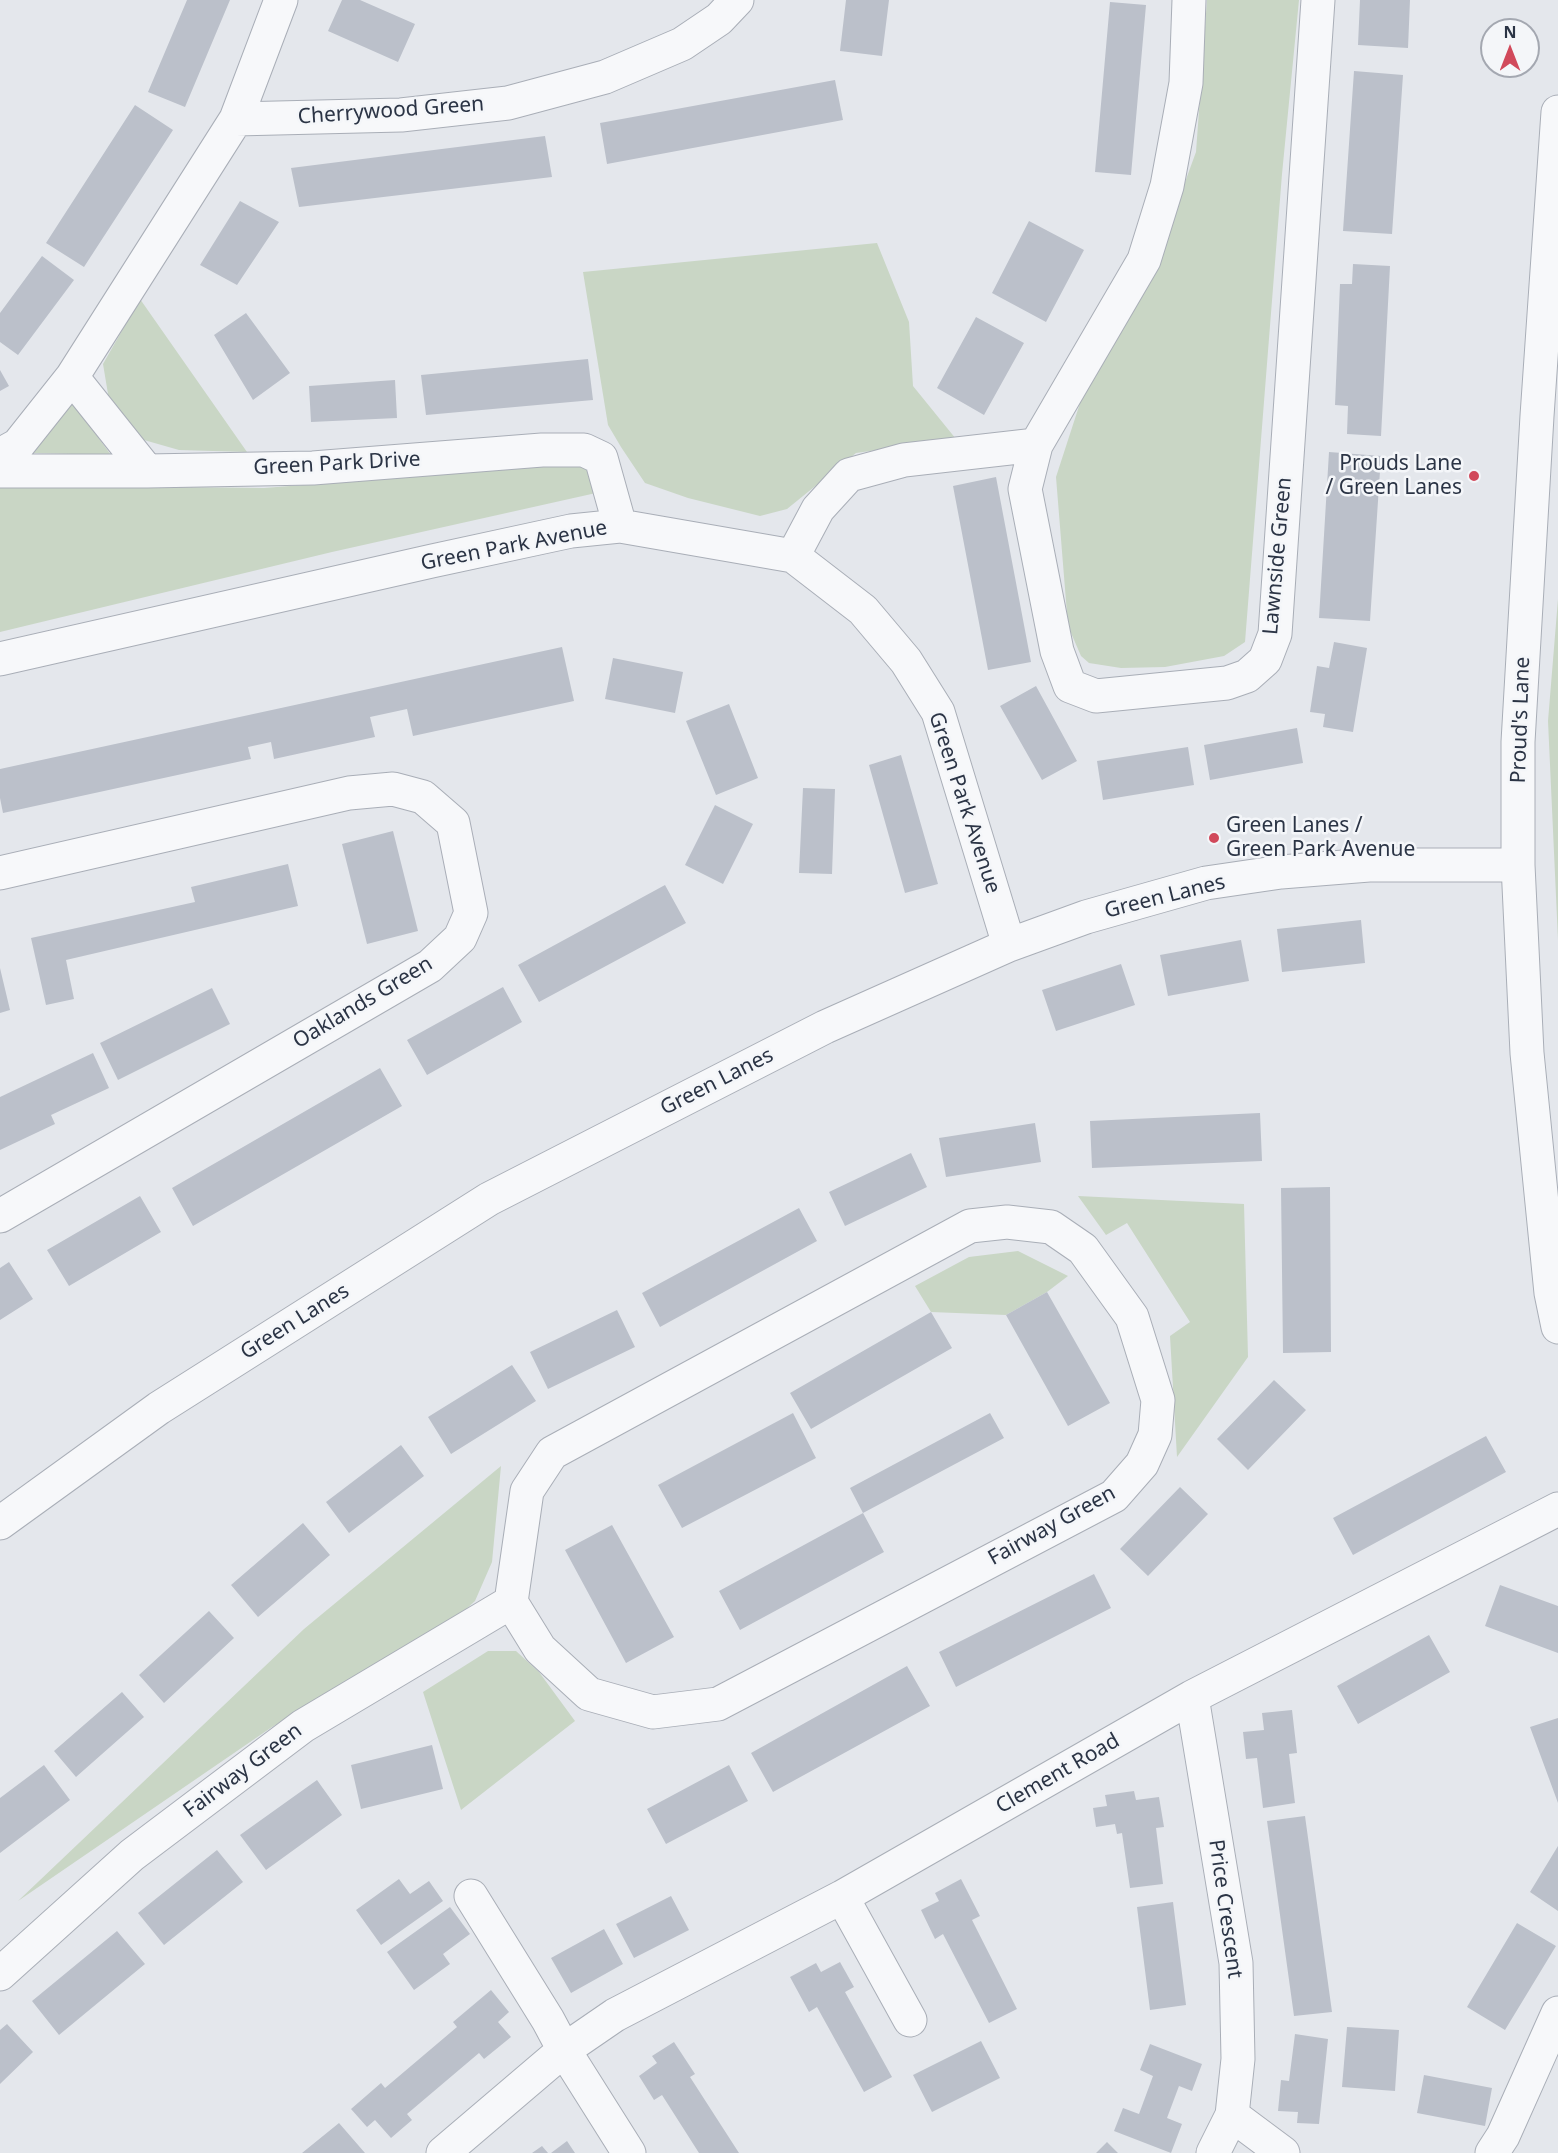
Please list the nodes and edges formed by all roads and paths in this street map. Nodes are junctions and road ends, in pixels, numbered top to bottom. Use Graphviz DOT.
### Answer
graph roads {
  1 [pos="282,0"];
  2 [pos="737,0"];
  3 [pos="1189,0"];
  4 [pos="1318,0"];
  5 [pos="1558,112"];
  6 [pos="236,119"];
  7 [pos="72,377"];
  8 [pos="1036,445"];
  9 [pos="0,454"];
  10 [pos="0,471"];
  11 [pos="147,471"];
  12 [pos="620,526"];
  13 [pos="793,556"];
  14 [pos="0,659"];
  15 [pos="1518,865"];
  16 [pos="0,873"];
  17 [pos="1009,945"];
  18 [pos="0,1216"];
  19 [pos="1558,1327"];
  20 [pos="1558,1509"];
  21 [pos="0,1523"];
  22 [pos="511,1602"];
  23 [pos="1192,1697"];
  24 [pos="471,1896"];
  25 [pos="842,1898"];
  26 [pos="0,1974"];
  27 [pos="1558,2013"];
  28 [pos="910,2020"];
  29 [pos="564,2050"];
  30 [pos="1232,2115"];
  31 [pos="443,2153"];
  32 [pos="629,2153"];
  33 [pos="1213,2153"];
  34 [pos="1283,2153"];
  35 [pos="1492,2153"];
  1 -- 6 [label="street"];
  2 -- 6 [label="street, Cherrywood Green"];
  3 -- 8 [label="street, Lawnside Green"];
  4 -- 8 [label="street, Lawnside Green"];
  5 -- 15 [label="street, Proud's Lane"];
  6 -- 7 [label="street"];
  7 -- 9 [label="street"];
  7 -- 11 [label="street"];
  8 -- 13 [label="street"];
  10 -- 11 [label="street, Green Park Drive"];
  11 -- 12 [label="street, Green Park Drive"];
  12 -- 13 [label="street, Green Park Avenue"];
  12 -- 14 [label="street, Green Park Avenue"];
  13 -- 17 [label="street, Green Park Avenue"];
  15 -- 17 [label="street, Green Lanes"];
  15 -- 19 [label="street, Proud's Lane"];
  16 -- 18 [label="street, Oaklands Green"];
  17 -- 21 [label="street, Green Lanes"];
  20 -- 23 [label="street, Clement Road"];
  22 -- 22 [label="street, Fairway Green"];
  22 -- 26 [label="street, Fairway Green"];
  23 -- 25 [label="street, Clement Road"];
  23 -- 30 [label="street, Price Crescent"];
  24 -- 29 [label="street"];
  25 -- 28 [label="street"];
  25 -- 29 [label="street, Clement Road"];
  27 -- 35 [label="street"];
  29 -- 31 [label="street, Clement Road"];
  29 -- 32 [label="street"];
  30 -- 33 [label="street, Price Crescent"];
  30 -- 34 [label="street"];
}
